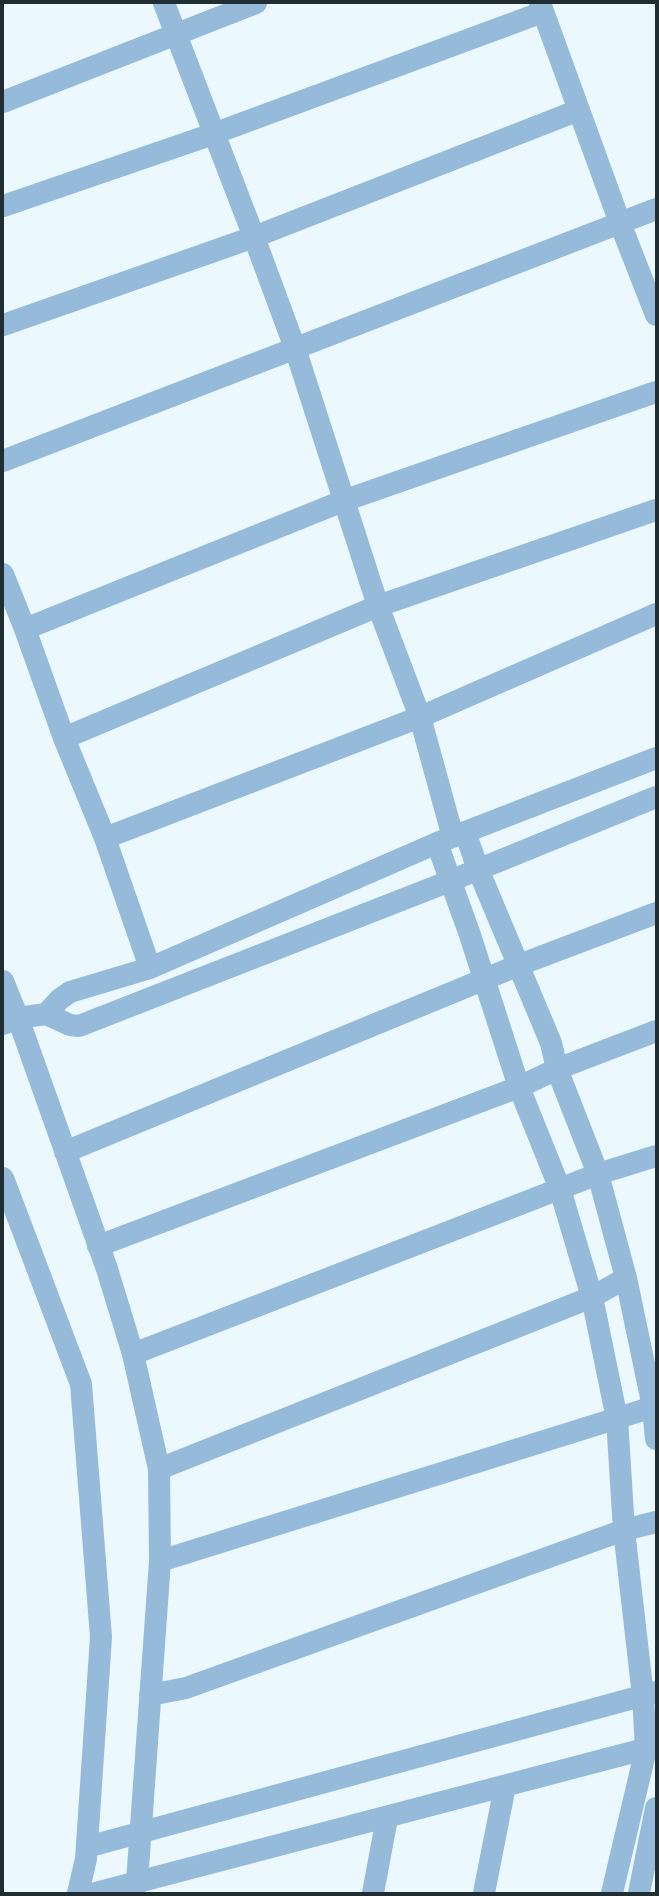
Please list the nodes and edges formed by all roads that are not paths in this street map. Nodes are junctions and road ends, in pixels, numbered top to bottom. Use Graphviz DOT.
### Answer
graph roads {
  1 [pos="164,3"];
  2 [pos="256,3"];
  3 [pos="541,7"];
  4 [pos="176,34"];
  5 [pos="3,102"];
  6 [pos="579,110"];
  7 [pos="213,134"];
  8 [pos="3,206"];
  9 [pos="656,209"];
  10 [pos="620,223"];
  11 [pos="254,237"];
  12 [pos="656,315"];
  13 [pos="3,325"];
  14 [pos="295,348"];
  15 [pos="656,392"];
  16 [pos="3,461"];
  17 [pos="343,501"];
  18 [pos="656,510"];
  19 [pos="3,574"];
  20 [pos="378,606"];
  21 [pos="656,614"];
  22 [pos="25,629"];
  23 [pos="420,718"];
  24 [pos="64,738"];
  25 [pos="656,758"];
  26 [pos="656,797"];
  27 [pos="452,837"];
  28 [pos="105,838"];
  29 [pos="478,869"];
  30 [pos="450,881"];
  31 [pos="656,913"];
  32 [pos="519,964"];
  33 [pos="150,968"];
  34 [pos="485,980"];
  35 [pos="3,981"];
  36 [pos="46,1014"];
  37 [pos="10,1021"];
  38 [pos="656,1031"];
  39 [pos="557,1069"];
  40 [pos="519,1087"];
  41 [pos="65,1152"];
  42 [pos="655,1160"];
  43 [pos="598,1174"];
  44 [pos="3,1178"];
  45 [pos="560,1189"];
  46 [pos="98,1246"];
  47 [pos="626,1278"];
  48 [pos="592,1297"];
  49 [pos="133,1354"];
  50 [pos="653,1407"];
  51 [pos="617,1419"];
  52 [pos="656,1439"];
  53 [pos="159,1469"];
  54 [pos="656,1522"];
  55 [pos="624,1530"];
  56 [pos="160,1561"];
  57 [pos="649,1694"];
  58 [pos="150,1695"];
  59 [pos="651,1748"];
  60 [pos="505,1786"];
  61 [pos="656,1808"];
  62 [pos="386,1818"];
  63 [pos="140,1832"];
  64 [pos="87,1847"];
  65 [pos="136,1888"];
  66 [pos="78,1893"];
  67 [pos="96,1893"];
  68 [pos="373,1893"];
  69 [pos="484,1893"];
  70 [pos="612,1893"];
  71 [pos="639,1893"];
  1 -- 4 [label="street"];
  2 -- 4 [label="street"];
  3 -- 6 [label="street"];
  3 -- 7 [label="street"];
  4 -- 5 [label="street"];
  4 -- 7 [label="street"];
  6 -- 10 [label="street"];
  6 -- 11 [label="street"];
  7 -- 8 [label="street"];
  7 -- 11 [label="street"];
  9 -- 10 [label="street"];
  10 -- 12 [label="street"];
  10 -- 14 [label="street"];
  11 -- 13 [label="street"];
  11 -- 14 [label="street"];
  14 -- 16 [label="street"];
  14 -- 17 [label="street"];
  15 -- 17 [label="street"];
  17 -- 20 [label="street"];
  17 -- 22 [label="street"];
  18 -- 20 [label="street"];
  19 -- 22 [label="street"];
  20 -- 23 [label="street"];
  20 -- 24 [label="street"];
  21 -- 23 [label="street"];
  22 -- 24 [label="street"];
  23 -- 27 [label="street"];
  23 -- 28 [label="street"];
  24 -- 28 [label="street"];
  25 -- 27 [label="street"];
  26 -- 29 [label="street"];
  27 -- 29 [label="street"];
  27 -- 30 [label="street"];
  27 -- 33 [label="street"];
  28 -- 33 [label="street"];
  29 -- 30 [label="street"];
  29 -- 32 [label="street"];
  30 -- 34 [label="street"];
  30 -- 36 [label="street"];
  31 -- 32 [label="street"];
  32 -- 34 [label="street"];
  32 -- 39 [label="street"];
  33 -- 36 [label="street"];
  34 -- 40 [label="street"];
  34 -- 41 [label="street"];
  35 -- 37 [label="street"];
  36 -- 37 [label="street"];
  37 -- 41 [label="street"];
  38 -- 39 [label="street"];
  39 -- 40 [label="street"];
  39 -- 43 [label="street"];
  40 -- 45 [label="street"];
  40 -- 46 [label="street"];
  41 -- 46 [label="street"];
  42 -- 43 [label="street"];
  43 -- 45 [label="street"];
  43 -- 47 [label="street"];
  44 -- 64 [label="street"];
  45 -- 48 [label="street"];
  45 -- 49 [label="street"];
  46 -- 49 [label="street"];
  47 -- 48 [label="street"];
  47 -- 50 [label="street"];
  48 -- 51 [label="street"];
  48 -- 53 [label="street"];
  49 -- 53 [label="street"];
  50 -- 51 [label="street"];
  50 -- 52 [label="street"];
  51 -- 55 [label="street"];
  51 -- 56 [label="street"];
  53 -- 56 [label="street"];
  54 -- 55 [label="street"];
  55 -- 57 [label="street"];
  55 -- 58 [label="street"];
  56 -- 58 [label="street"];
  57 -- 59 [label="street"];
  57 -- 63 [label="street"];
  58 -- 63 [label="street"];
  59 -- 60 [label="street"];
  59 -- 70 [label="street"];
  60 -- 62 [label="street"];
  60 -- 69 [label="street"];
  61 -- 71 [label="street"];
  62 -- 65 [label="street"];
  62 -- 68 [label="street"];
  63 -- 64 [label="street"];
  63 -- 65 [label="street"];
  64 -- 66 [label="street"];
  65 -- 67 [label="street"];
}
